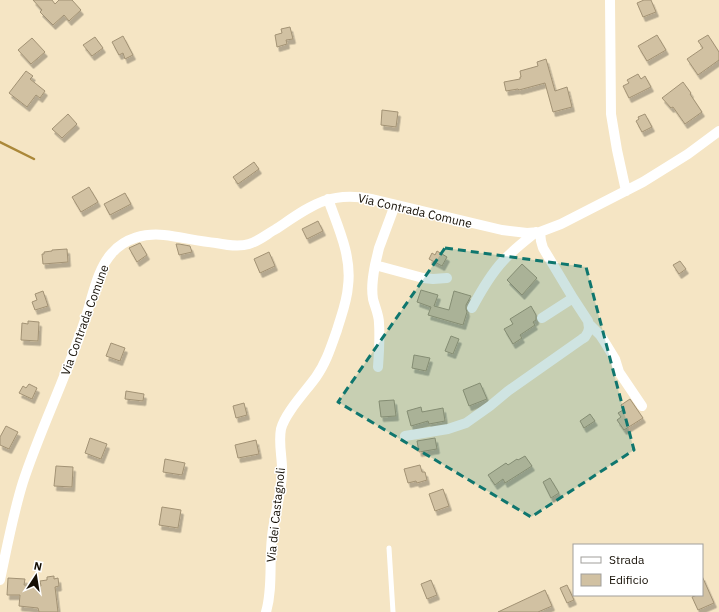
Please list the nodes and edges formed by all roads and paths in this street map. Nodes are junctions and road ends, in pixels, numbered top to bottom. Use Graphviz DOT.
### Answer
graph roads {
  1 [pos="610,0"];
  2 [pos="719,131"];
  3 [pos="626,190"];
  4 [pos="328,199"];
  5 [pos="395,204"];
  6 [pos="538,232"];
  7 [pos="375,264"];
  8 [pos="447,278"];
  9 [pos="573,298"];
  10 [pos="472,308"];
  11 [pos="542,318"];
  12 [pos="589,324"];
  13 [pos="378,367"];
  14 [pos="642,406"];
  15 [pos="405,436"];
  16 [pos="389,548"];
  17 [pos="0,580"];
  18 [pos="266,612"];
  19 [pos="393,612"];
  1 -- 3 [label="street"];
  2 -- 3 [label="street, Via Contrada Comune"];
  3 -- 6 [label="street, Via Contrada Comune"];
  4 -- 5 [label="street, Via Contrada Comune"];
  4 -- 17 [label="street, Via Contrada Comune"];
  4 -- 18 [label="street, Via dei Castagnoli"];
  5 -- 6 [label="street, Via Contrada Comune"];
  5 -- 7 [label="street"];
  6 -- 9 [label="street"];
  6 -- 10 [label="street"];
  7 -- 8 [label="street"];
  7 -- 13 [label="street"];
  9 -- 11 [label="street"];
  9 -- 12 [label="street"];
  12 -- 14 [label="street"];
  12 -- 15 [label="street"];
  16 -- 19 [label="lane"];
}
